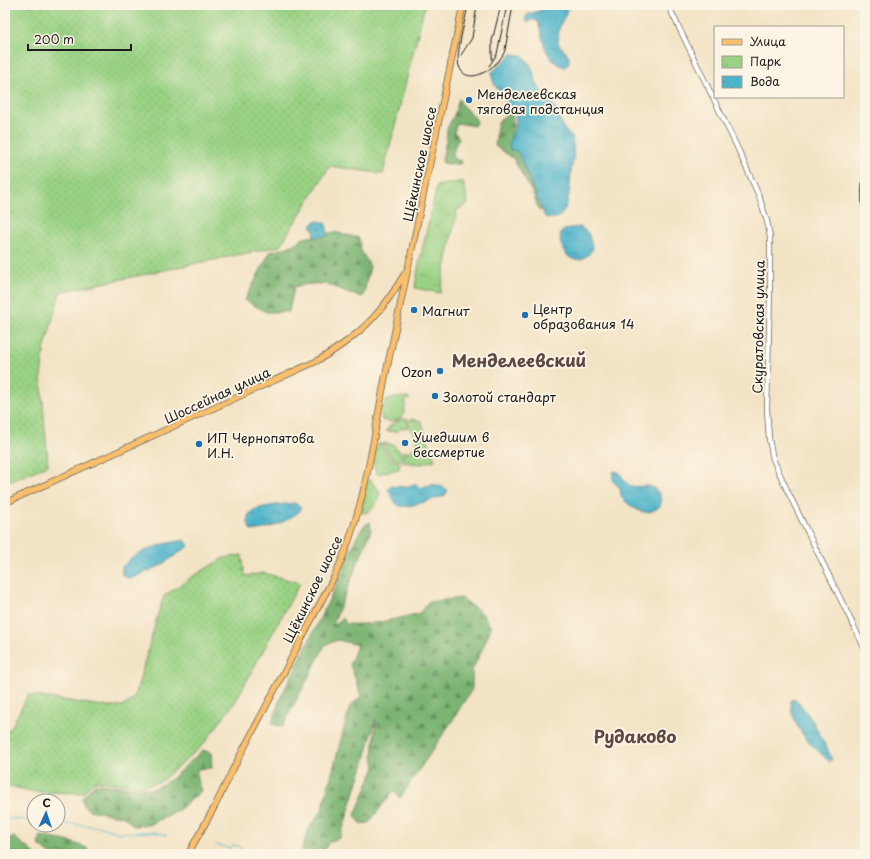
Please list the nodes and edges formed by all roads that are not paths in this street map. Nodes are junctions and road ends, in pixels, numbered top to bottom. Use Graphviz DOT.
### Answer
graph roads {
  1 [pos="464,5"];
  2 [pos="668,5"];
  3 [pos="409,267"];
  4 [pos="5,503"];
  5 [pos="865,649"];
  6 [pos="188,854"];
  1 -- 3 [label="main road, Щёкинское шоссе"];
  2 -- 5 [label="street, Скуратовская улица"];
  3 -- 4 [label="main road, Шоссейная улица"];
  3 -- 6 [label="main road, Щёкинское шоссе"];
}
